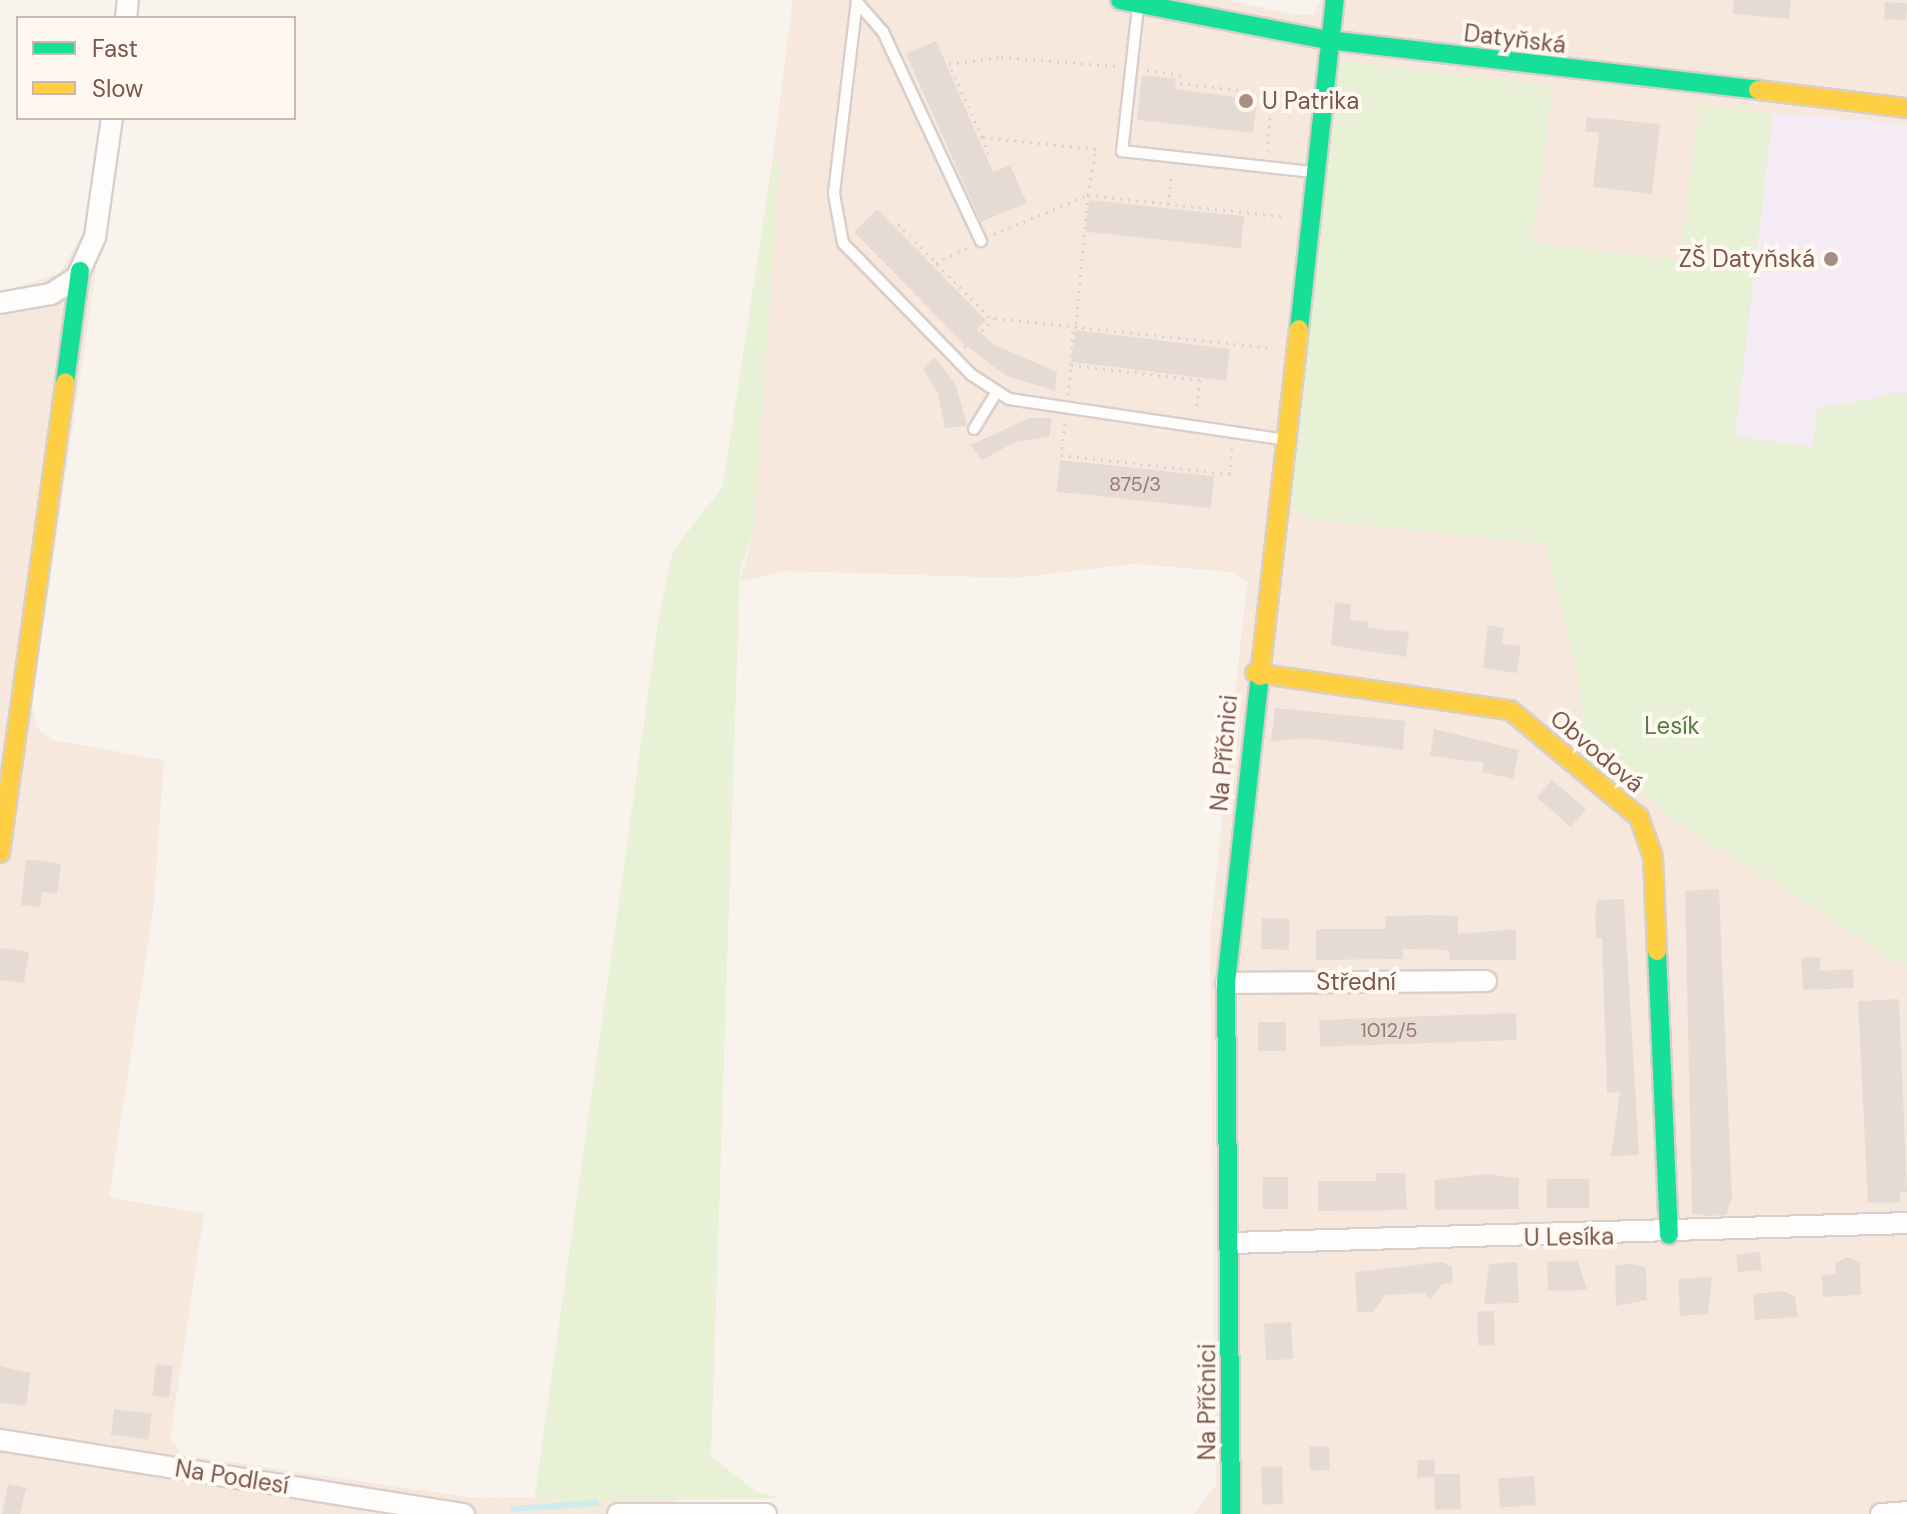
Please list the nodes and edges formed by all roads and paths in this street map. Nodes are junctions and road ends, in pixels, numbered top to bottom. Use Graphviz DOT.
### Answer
graph roads {
  1 [pos="1120,0"];
  2 [pos="1335,0"];
  3 [pos="857,1"];
  4 [pos="1138,4"];
  5 [pos="1328,40"];
  6 [pos="1131,68"];
  7 [pos="1907,108"];
  8 [pos="112,120"];
  9 [pos="982,137"];
  10 [pos="1174,157"];
  11 [pos="990,159"];
  12 [pos="1266,167"];
  13 [pos="1311,172"];
  14 [pos="1088,195"];
  15 [pos="1168,204"];
  16 [pos="1306,219"];
  17 [pos="898,224"];
  18 [pos="981,241"];
  19 [pos="936,263"];
  20 [pos="80,271"];
  21 [pos="0,303"];
  22 [pos="992,320"];
  23 [pos="1074,325"];
  24 [pos="1291,350"];
  25 [pos="954,357"];
  26 [pos="1071,365"];
  27 [pos="996,393"];
  28 [pos="1066,409"];
  29 [pos="1194,427"];
  30 [pos="974,429"];
  31 [pos="1234,432"];
  32 [pos="1281,439"];
  33 [pos="1255,673"];
  34 [pos="0,853"];
  35 [pos="1486,981"];
  36 [pos="1226,983"];
  37 [pos="1907,1223"];
  38 [pos="1669,1235"];
  39 [pos="1231,1243"];
  40 [pos="0,1440"];
  41 [pos="1907,1512"];
  42 [pos="464,1514"];
  43 [pos="618,1514"];
  44 [pos="766,1514"];
  45 [pos="1231,1514"];
  46 [pos="1881,1514"];
  1 -- 4 [label="street, Datyňská"];
  2 -- 5 [label="street, Na Příčnici"];
  3 -- 18 [label="lane"];
  3 -- 25 [label="lane"];
  4 -- 5 [label="street, Datyňská"];
  4 -- 6 [label="lane"];
  5 -- 7 [label="street, Datyňská"];
  5 -- 13 [label="street, Na Příčnici"];
  6 -- 9 [label="path"];
  6 -- 10 [label="lane"];
  6 -- 12 [label="path"];
  8 -- 20 [label="street"];
  9 -- 11 [label="path"];
  9 -- 14 [label="path"];
  10 -- 12 [label="lane"];
  10 -- 15 [label="path"];
  12 -- 13 [label="lane"];
  13 -- 16 [label="street, Na Příčnici"];
  14 -- 15 [label="path"];
  14 -- 18 [label="path"];
  14 -- 23 [label="path"];
  15 -- 16 [label="path"];
  16 -- 24 [label="street, Na Příčnici"];
  17 -- 19 [label="path"];
  18 -- 19 [label="path"];
  19 -- 22 [label="path"];
  20 -- 21 [label="street"];
  20 -- 34 [label="street"];
  22 -- 23 [label="path"];
  22 -- 25 [label="path"];
  23 -- 24 [label="path"];
  23 -- 26 [label="path"];
  24 -- 32 [label="street, Na Příčnici"];
  25 -- 27 [label="lane"];
  26 -- 28 [label="path"];
  26 -- 29 [label="path"];
  27 -- 28 [label="lane"];
  27 -- 30 [label="lane"];
  28 -- 29 [label="lane"];
  28 -- 31 [label="path"];
  29 -- 31 [label="lane"];
  31 -- 32 [label="lane"];
  32 -- 33 [label="street, Na Příčnici"];
  33 -- 36 [label="street, Na Příčnici"];
  33 -- 38 [label="street, Obvodová"];
  35 -- 36 [label="street, Střední"];
  36 -- 39 [label="street, Na Příčnici"];
  37 -- 38 [label="street, U Lesíka"];
  38 -- 39 [label="street, U Lesíka"];
  39 -- 45 [label="street, Na Příčnici"];
  40 -- 42 [label="street, Na Podlesí"];
  41 -- 46 [label="street"];
  43 -- 44 [label="street"];
}
